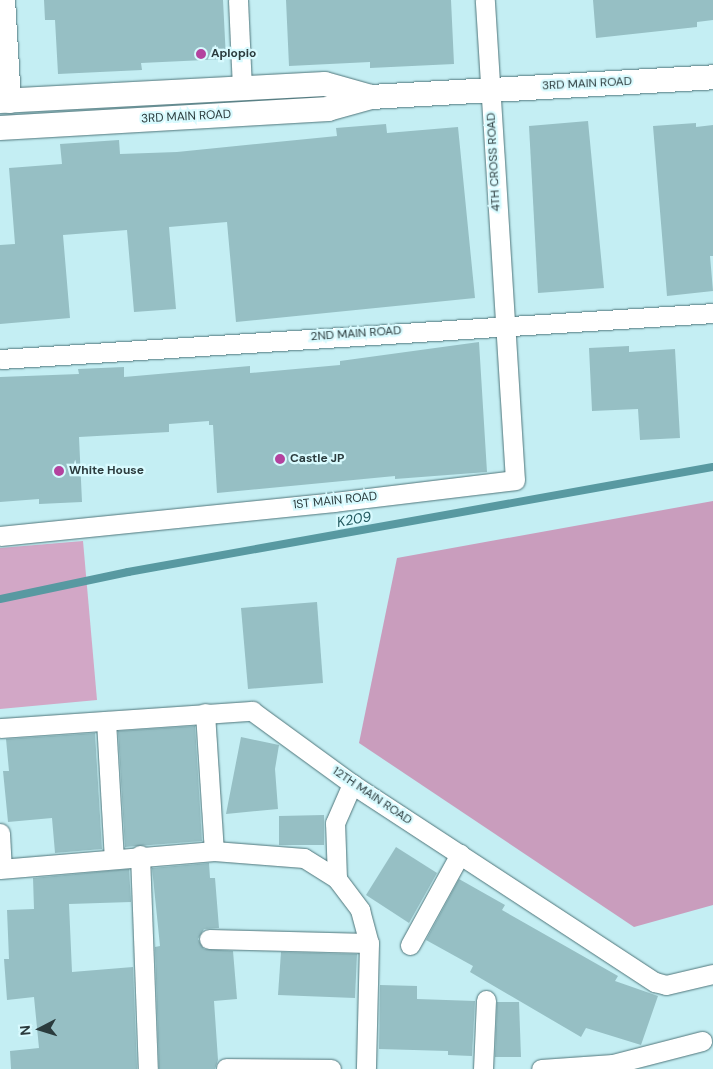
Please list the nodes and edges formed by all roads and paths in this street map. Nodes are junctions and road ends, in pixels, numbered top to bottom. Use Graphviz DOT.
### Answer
graph roads {
  1 [pos="3,0"];
  2 [pos="238,0"];
  3 [pos="485,0"];
  4 [pos="713,77"];
  5 [pos="242,89"];
  6 [pos="490,89"];
  7 [pos="371,97"];
  8 [pos="5,101"];
  9 [pos="0,128"];
  10 [pos="713,313"];
  11 [pos="503,324"];
  12 [pos="0,358"];
  13 [pos="0,536"];
  14 [pos="205,714"];
  15 [pos="106,721"];
  16 [pos="0,728"];
  17 [pos="352,784"];
  18 [pos="0,833"];
  19 [pos="214,851"];
  20 [pos="460,854"];
  21 [pos="140,856"];
  22 [pos="114,858"];
  23 [pos="1,869"];
  24 [pos="337,879"];
  25 [pos="209,939"];
  26 [pos="369,943"];
  27 [pos="410,945"];
  28 [pos="713,974"];
  29 [pos="486,1000"];
  30 [pos="702,1041"];
  31 [pos="226,1068"];
  32 [pos="148,1069"];
  33 [pos="330,1069"];
  34 [pos="366,1069"];
  35 [pos="483,1069"];
  36 [pos="542,1069"];
  1 -- 8 [label="street"];
  2 -- 5 [label="street"];
  3 -- 6 [label="street, 4TH CROSS ROAD"];
  4 -- 6 [label="street, 3RD MAIN ROAD"];
  5 -- 7 [label="street, 3RD MAIN ROAD"];
  5 -- 8 [label="street, 3RD MAIN ROAD"];
  6 -- 7 [label="street, 3RD MAIN ROAD"];
  6 -- 11 [label="street, 4TH CROSS ROAD"];
  7 -- 9 [label="street, 3RD MAIN ROAD"];
  10 -- 11 [label="street, 2ND MAIN ROAD"];
  11 -- 12 [label="street, 2ND MAIN ROAD"];
  11 -- 13 [label="street, 1ST MAIN ROAD"];
  14 -- 15 [label="street, 12TH MAIN ROAD"];
  14 -- 17 [label="street, 12TH MAIN ROAD"];
  14 -- 19 [label="street"];
  15 -- 16 [label="street, 12TH MAIN ROAD"];
  15 -- 22 [label="street"];
  17 -- 20 [label="street, 12TH MAIN ROAD"];
  17 -- 24 [label="street"];
  18 -- 23 [label="street"];
  19 -- 21 [label="street"];
  19 -- 24 [label="street"];
  20 -- 27 [label="street"];
  20 -- 28 [label="street, 12TH MAIN ROAD"];
  21 -- 22 [label="street"];
  21 -- 32 [label="street"];
  22 -- 23 [label="street"];
  24 -- 26 [label="street"];
  25 -- 26 [label="street"];
  26 -- 34 [label="street"];
  29 -- 35 [label="street"];
  30 -- 36 [label="street"];
  31 -- 33 [label="street"];
}
